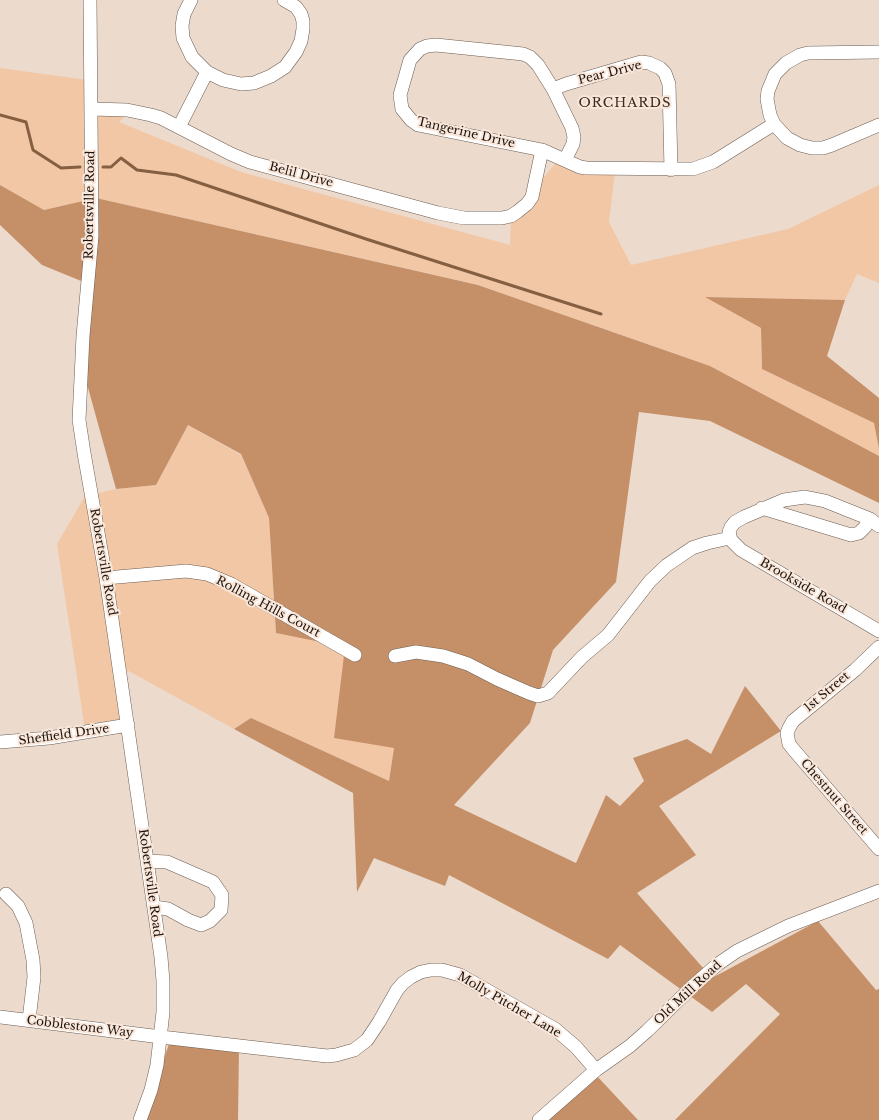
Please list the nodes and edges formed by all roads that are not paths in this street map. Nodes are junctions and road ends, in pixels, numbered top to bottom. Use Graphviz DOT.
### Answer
graph roads {
  1 [pos="90,0"];
  2 [pos="191,0"];
  3 [pos="284,0"];
  4 [pos="879,52"];
  5 [pos="207,72"];
  6 [pos="553,90"];
  7 [pos="91,109"];
  8 [pos="774,124"];
  9 [pos="879,125"];
  10 [pos="179,127"];
  11 [pos="542,150"];
  12 [pos="562,158"];
  13 [pos="672,170"];
  14 [pos="762,508"];
  15 [pos="874,523"];
  16 [pos="730,538"];
  17 [pos="106,578"];
  18 [pos="879,631"];
  19 [pos="879,647"];
  20 [pos="355,654"];
  21 [pos="395,656"];
  22 [pos="128,725"];
  23 [pos="0,742"];
  24 [pos="789,744"];
  25 [pos="879,849"];
  26 [pos="147,861"];
  27 [pos="879,891"];
  28 [pos="6,894"];
  29 [pos="154,907"];
  30 [pos="0,1017"];
  31 [pos="29,1020"];
  32 [pos="161,1037"];
  33 [pos="596,1070"];
  34 [pos="140,1120"];
  35 [pos="539,1120"];
  1 -- 7 [label="street, Robertsville Road"];
  2 -- 5 [label="street"];
  3 -- 5 [label="street"];
  4 -- 8 [label="street"];
  5 -- 10 [label="street"];
  6 -- 11 [label="street, Tangerine Drive"];
  6 -- 12 [label="street, Tangerine Drive"];
  6 -- 13 [label="street, Pear Drive"];
  7 -- 10 [label="street, Belil Drive"];
  7 -- 17 [label="street, Robertsville Road"];
  8 -- 9 [label="street"];
  8 -- 13 [label="street"];
  10 -- 11 [label="street, Belil Drive"];
  11 -- 12 [label="street, Tangerine Drive"];
  12 -- 13 [label="street"];
  14 -- 15 [label="street"];
  14 -- 15 [label="street"];
  14 -- 16 [label="street"];
  16 -- 18 [label="street, Brookside Road"];
  16 -- 21 [label="street"];
  17 -- 20 [label="street, Rolling Hills Court"];
  17 -- 22 [label="street, Robertsville Road"];
  19 -- 24 [label="street, 1st Street"];
  22 -- 23 [label="street, Sheffield Drive"];
  22 -- 26 [label="street, Robertsville Road"];
  24 -- 25 [label="street, Chestnut Street"];
  26 -- 29 [label="street, Robertsville Road"];
  26 -- 29 [label="street"];
  27 -- 33 [label="street, Old Mill Road"];
  28 -- 31 [label="street"];
  29 -- 32 [label="street, Robertsville Road"];
  30 -- 31 [label="street, Cobblestone Way"];
  31 -- 32 [label="street, Cobblestone Way"];
  32 -- 33 [label="street, Molly Pitcher Lane"];
  32 -- 34 [label="street, Robertsville Road"];
  33 -- 35 [label="street, Old Mill Road"];
}
